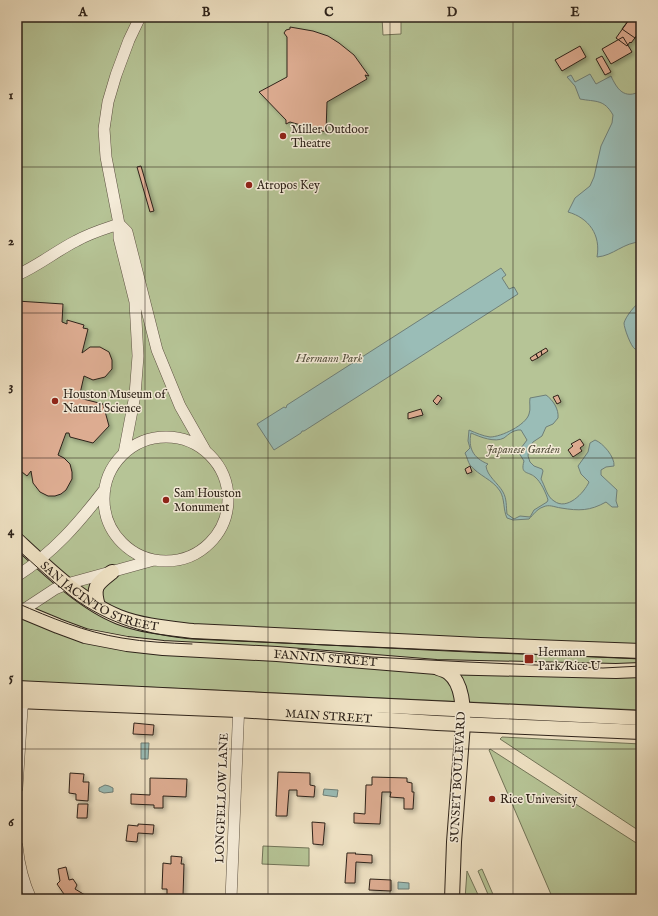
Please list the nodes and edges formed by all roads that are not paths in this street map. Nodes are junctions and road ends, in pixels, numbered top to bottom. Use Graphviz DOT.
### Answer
graph roads {
  1 [pos="140,17"];
  2 [pos="119,224"];
  3 [pos="17,275"];
  4 [pos="205,451"];
  5 [pos="124,454"];
  6 [pos="105,490"];
  7 [pos="17,540"];
  8 [pos="154,560"];
  9 [pos="39,561"];
  10 [pos="112,572"];
  11 [pos="17,576"];
  12 [pos="67,584"];
  13 [pos="98,606"];
  14 [pos="19,611"];
  15 [pos="193,631"];
  16 [pos="641,651"];
  17 [pos="436,667"];
  18 [pos="641,670"];
  19 [pos="17,688"];
  20 [pos="20,701"];
  21 [pos="239,704"];
  22 [pos="463,710"];
  23 [pos="641,718"];
  24 [pos="463,724"];
  25 [pos="641,732"];
  26 [pos="17,788"];
  27 [pos="17,846"];
  28 [pos="31,899"];
  29 [pos="232,899"];
  30 [pos="452,899"];
  1 -- 2 [label="street"];
  2 -- 3 [label="street"];
  2 -- 4 [label="street"];
  2 -- 5 [label="street"];
  4 -- 5 [label="street"];
  4 -- 8 [label="street"];
  5 -- 6 [label="street"];
  6 -- 8 [label="street"];
  6 -- 9 [label="street"];
  7 -- 9 [label="main road, SAN JACINTO STREET"];
  8 -- 10 [label="street"];
  9 -- 11 [label="street"];
  9 -- 12 [label="main road, SAN JACINTO STREET"];
  10 -- 12 [label="street"];
  10 -- 13 [label="main road"];
  12 -- 13 [label="main road, SAN JACINTO STREET"];
  12 -- 14 [label="street"];
  13 -- 15 [label="main road, SAN JACINTO STREET"];
  14 -- 17 [label="main road, FANNIN STREET"];
  15 -- 16 [label="main road, FANNIN STREET"];
  17 -- 18 [label="main road, FANNIN STREET"];
  17 -- 22 [label="main road, SUNSET BOULEVARD"];
  19 -- 21 [label="main road, MAIN STREET"];
  20 -- 21 [label="main road, MAIN STREET"];
  20 -- 26 [label="street"];
  21 -- 22 [label="main road, MAIN STREET"];
  21 -- 24 [label="main road, MAIN STREET"];
  21 -- 29 [label="street, LONGFELLOW LANE"];
  22 -- 23 [label="main road, MAIN STREET"];
  22 -- 24 [label="main road, SUNSET BOULEVARD"];
  24 -- 25 [label="main road, MAIN STREET"];
  24 -- 30 [label="main road, SUNSET BOULEVARD"];
  27 -- 28 [label="street"];
}
